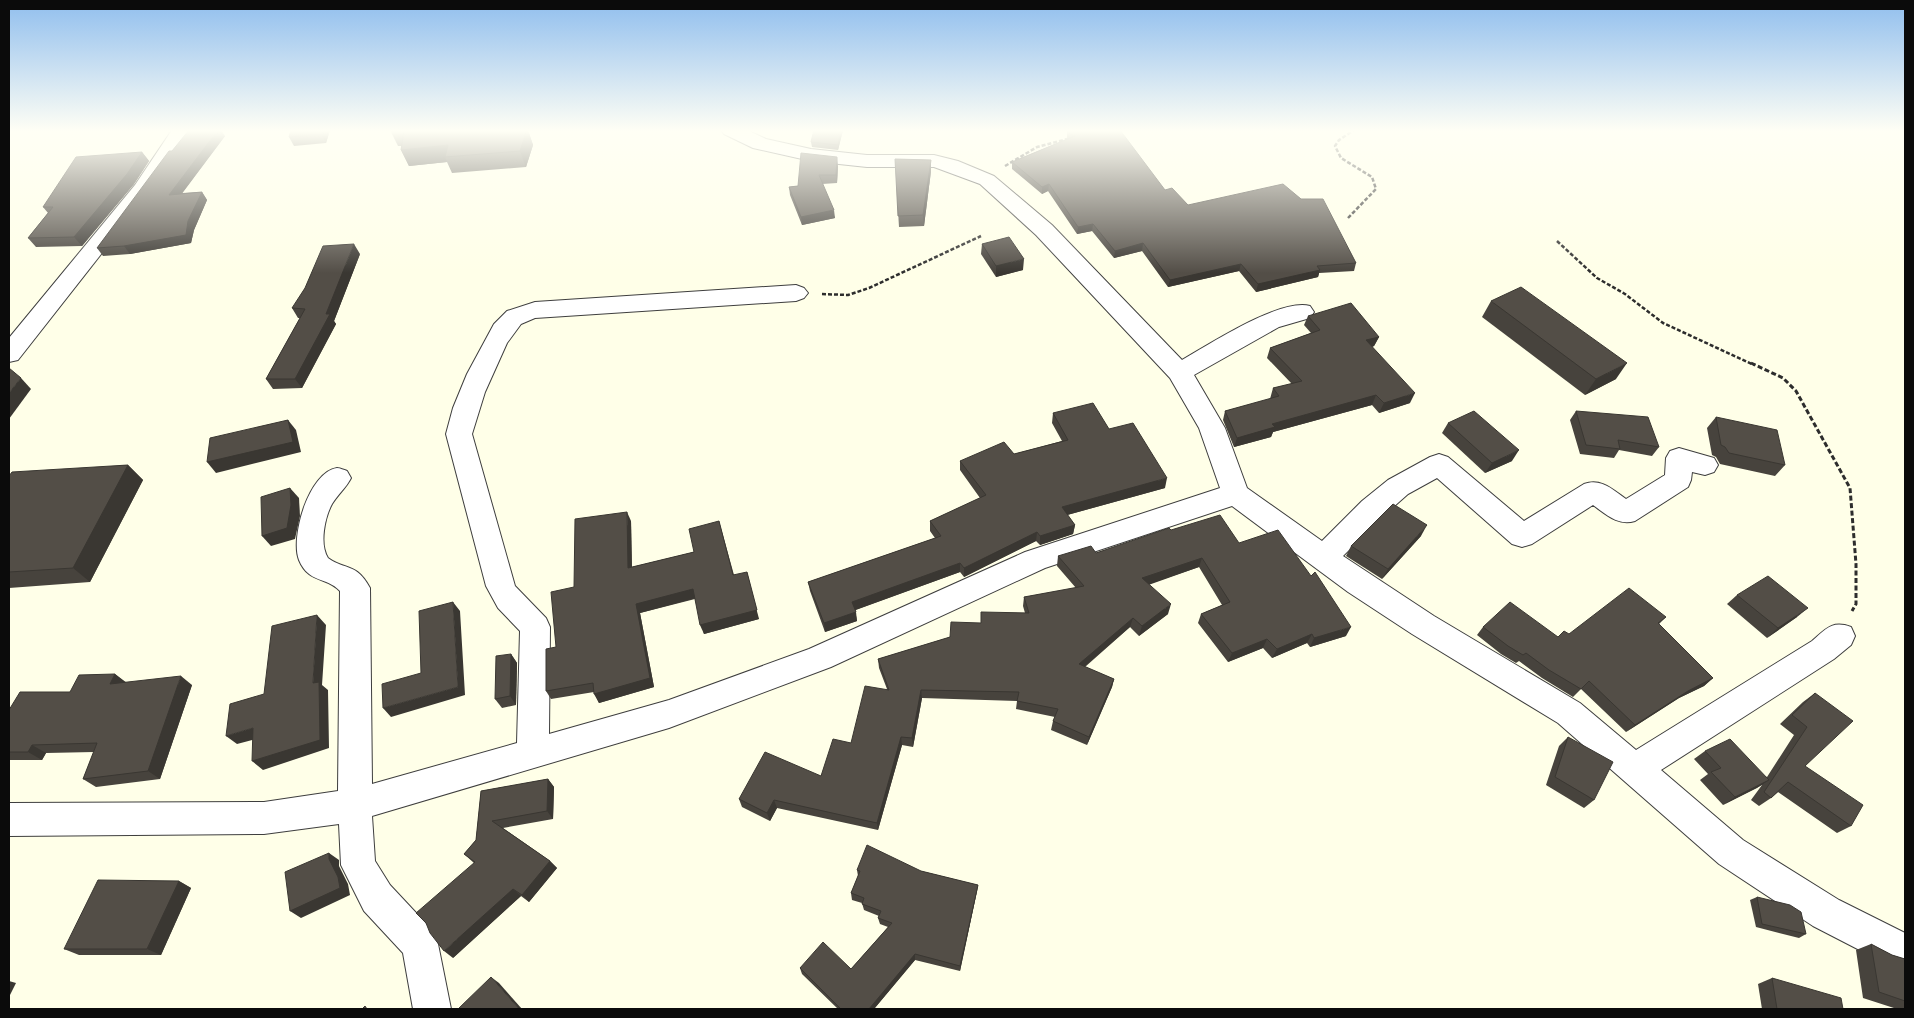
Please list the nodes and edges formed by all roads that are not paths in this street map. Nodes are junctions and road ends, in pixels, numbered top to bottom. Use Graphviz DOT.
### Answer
graph roads {
  1 [pos="150,178"];
  2 [pos="981,178"];
  3 [pos="796,293"];
  4 [pos="1302,312"];
  5 [pos="9,354"];
  6 [pos="1179,372"];
  7 [pos="1705,465"];
  8 [pos="338,478"];
  9 [pos="1236,494"];
  10 [pos="1322,558"];
  11 [pos="1840,636"];
  12 [pos="532,753"];
  13 [pos="1634,769"];
  14 [pos="355,805"];
  15 [pos="9,820"];
  16 [pos="1905,951"];
  17 [pos="432,1009"];
  1 -- 5 [label="street"];
  2 -- 6 [label="street"];
  3 -- 12 [label="street"];
  4 -- 6 [label="street"];
  6 -- 9 [label="street"];
  7 -- 10 [label="street"];
  8 -- 14 [label="street"];
  9 -- 10 [label="street"];
  9 -- 12 [label="street"];
  10 -- 13 [label="street"];
  11 -- 13 [label="street"];
  12 -- 14 [label="street"];
  13 -- 16 [label="street"];
  14 -- 15 [label="street"];
  14 -- 17 [label="street"];
}
